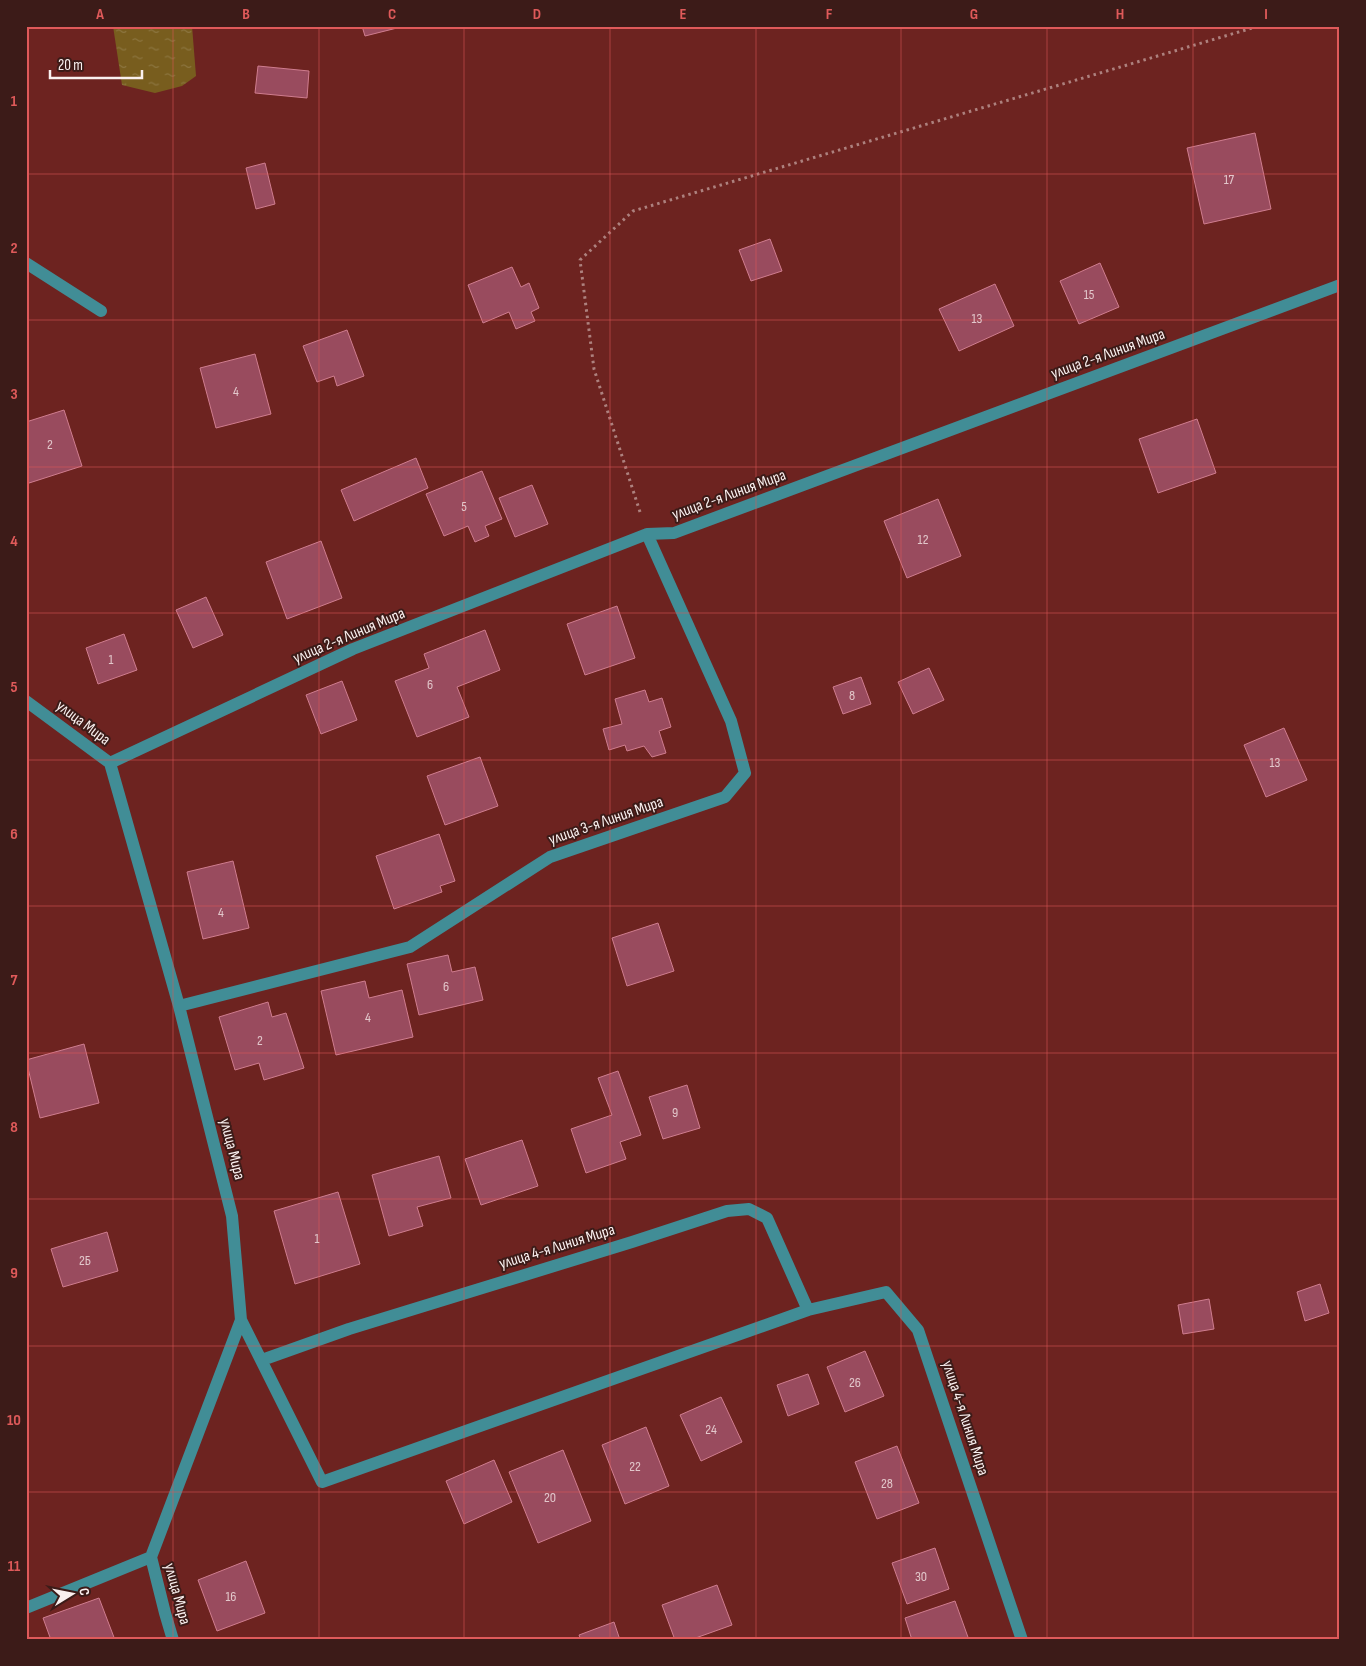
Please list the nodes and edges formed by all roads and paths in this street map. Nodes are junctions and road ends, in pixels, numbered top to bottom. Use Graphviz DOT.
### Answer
graph roads {
  1 [pos="1259,26"];
  2 [pos="26,263"];
  3 [pos="1340,285"];
  4 [pos="102,311"];
  5 [pos="647,534"];
  6 [pos="26,701"];
  7 [pos="110,763"];
  8 [pos="179,1006"];
  9 [pos="808,1310"];
  10 [pos="242,1320"];
  11 [pos="262,1360"];
  12 [pos="151,1557"];
  13 [pos="26,1608"];
  14 [pos="173,1640"];
  15 [pos="1022,1640"];
  1 -- 5 [label="path"];
  2 -- 4 [label="street"];
  3 -- 5 [label="street, улица 2-я Линия Мира"];
  5 -- 7 [label="street, улица 2-я Линия Мира"];
  5 -- 8 [label="street, улица 3-я Линия Мира"];
  6 -- 7 [label="street, улица Мира"];
  7 -- 8 [label="street, улица Мира"];
  8 -- 10 [label="street, улица Мира"];
  9 -- 11 [label="street, улица 4-я Линия Мира"];
  9 -- 11 [label="street, улица 4-я Линия Мира"];
  9 -- 15 [label="street, улица 4-я Линия Мира"];
  10 -- 11 [label="street"];
  10 -- 12 [label="street, улица Мира"];
  12 -- 13 [label="street"];
  12 -- 14 [label="street, улица Мира"];
}
